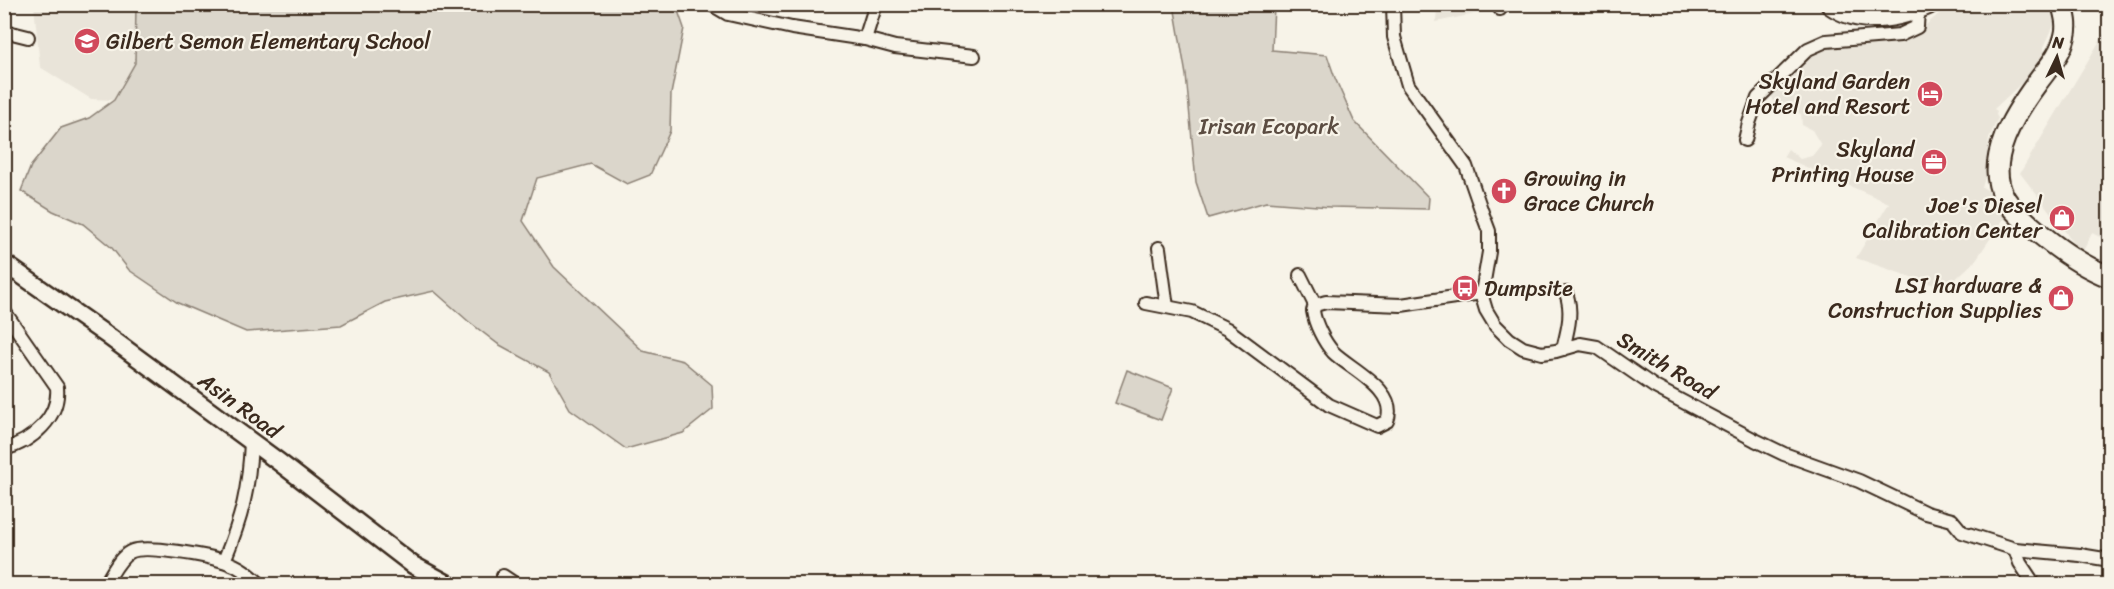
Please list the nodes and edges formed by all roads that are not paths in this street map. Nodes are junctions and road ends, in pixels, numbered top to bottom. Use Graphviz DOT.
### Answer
graph roads {
  1 [pos="711,4"];
  2 [pos="876,4"];
  3 [pos="1393,4"];
  4 [pos="1831,4"];
  5 [pos="2062,4"];
  6 [pos="1923,7"];
  7 [pos="4,31"];
  8 [pos="28,37"];
  9 [pos="865,39"];
  10 [pos="974,56"];
  11 [pos="1745,140"];
  12 [pos="1159,249"];
  13 [pos="7,271"];
  14 [pos="1300,275"];
  15 [pos="2109,277"];
  16 [pos="1482,293"];
  17 [pos="1566,293"];
  18 [pos="1146,303"];
  19 [pos="1316,305"];
  20 [pos="1167,307"];
  21 [pos="4,311"];
  22 [pos="1563,349"];
  23 [pos="251,442"];
  24 [pos="4,449"];
  25 [pos="2015,549"];
  26 [pos="2109,560"];
  27 [pos="224,561"];
  28 [pos="503,576"];
  29 [pos="105,585"];
  30 [pos="260,585"];
  31 [pos="448,585"];
  32 [pos="515,585"];
  33 [pos="2034,585"];
  1 -- 9 [label="street"];
  2 -- 9 [label="street"];
  3 -- 16 [label="street"];
  4 -- 6 [label="highway"];
  5 -- 15 [label="highway"];
  6 -- 11 [label="street"];
  7 -- 8 [label="street"];
  9 -- 10 [label="street"];
  12 -- 20 [label="street"];
  13 -- 23 [label="main road, Asin Road"];
  14 -- 19 [label="street"];
  16 -- 19 [label="street"];
  16 -- 22 [label="street, Smith Road"];
  17 -- 22 [label="street"];
  18 -- 20 [label="street"];
  19 -- 20 [label="street"];
  21 -- 24 [label="street"];
  22 -- 25 [label="street, Smith Road"];
  23 -- 27 [label="street"];
  23 -- 31 [label="main road, Asin Road"];
  25 -- 26 [label="street, Smith Road"];
  25 -- 33 [label="street"];
  27 -- 29 [label="street"];
  27 -- 30 [label="street"];
  28 -- 32 [label="street"];
}
